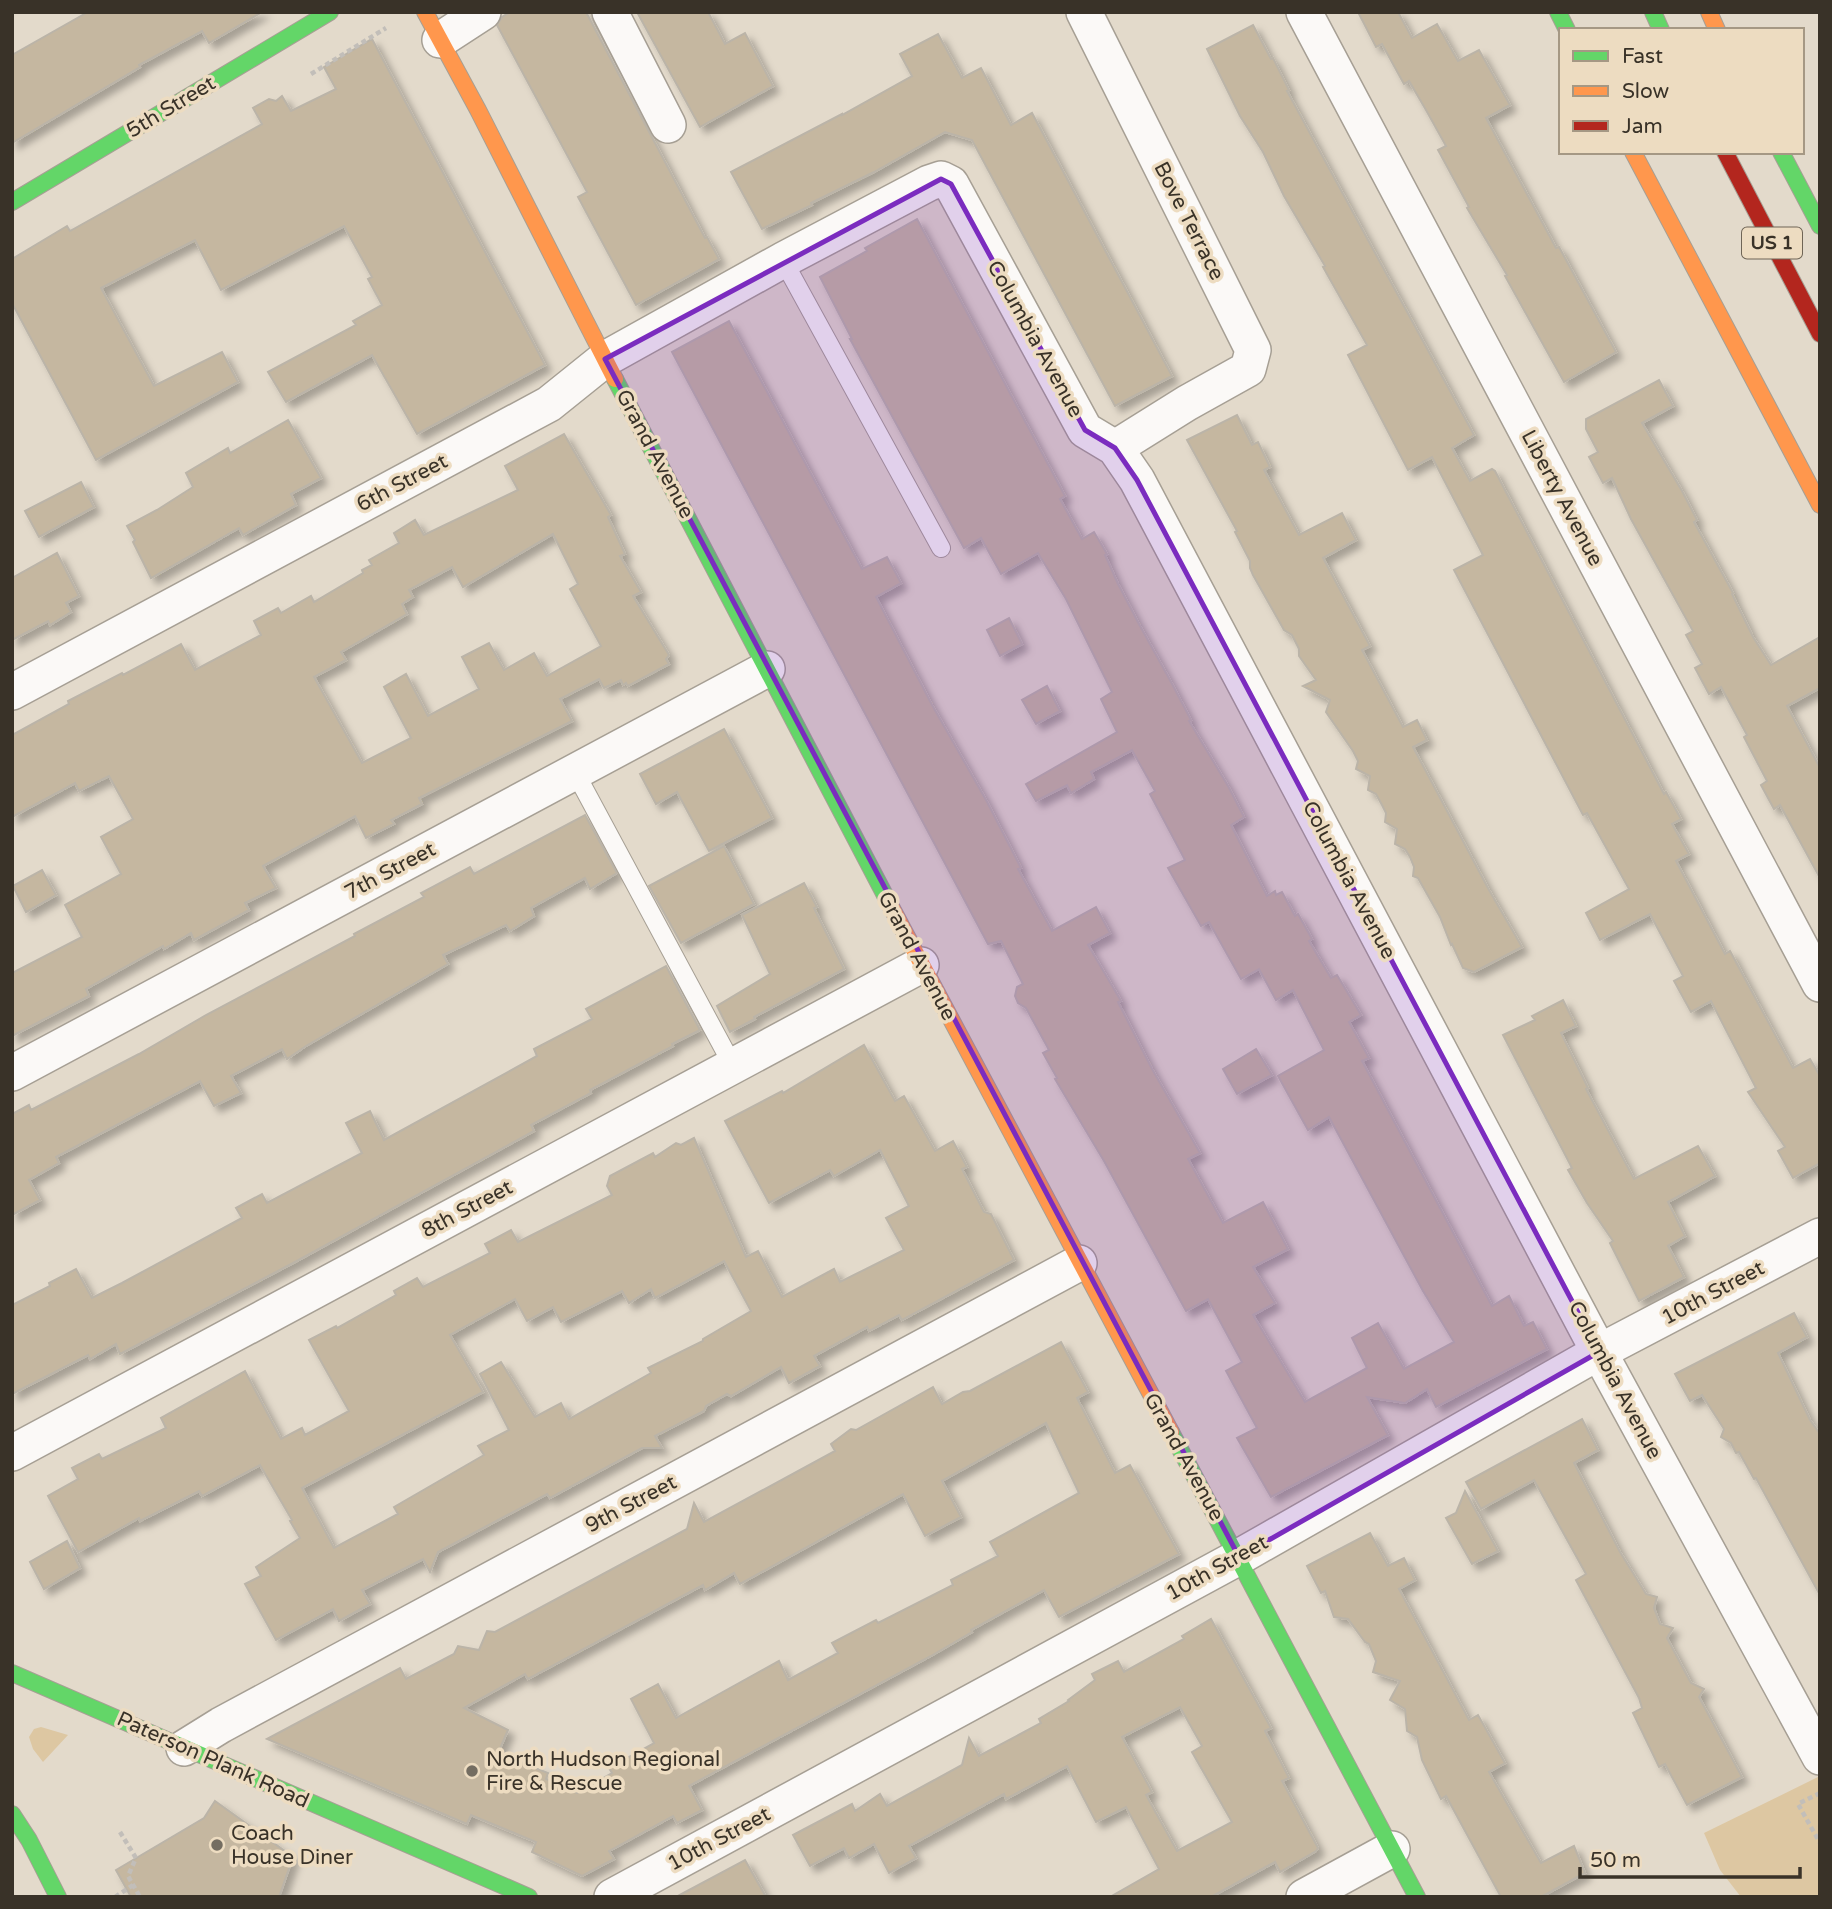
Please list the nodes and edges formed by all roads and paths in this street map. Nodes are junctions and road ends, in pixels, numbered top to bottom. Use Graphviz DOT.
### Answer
graph roads {
  1 [pos="330,12"];
  2 [pos="483,12"];
  3 [pos="610,12"];
  4 [pos="1084,12"];
  5 [pos="1304,12"];
  6 [pos="1558,12"];
  7 [pos="1653,12"];
  8 [pos="1709,12"];
  9 [pos="432,26"];
  10 [pos="386,28"];
  11 [pos="1566,28"];
  12 [pos="1660,28"];
  13 [pos="1716,28"];
  14 [pos="311,74"];
  15 [pos="668,125"];
  16 [pos="1634,154"];
  17 [pos="1726,154"];
  18 [pos="1782,154"];
  19 [pos="12,202"];
  20 [pos="1820,226"];
  21 [pos="783,260"];
  22 [pos="1820,334"];
  23 [pos="605,359"];
  24 [pos="1115,448"];
  25 [pos="1820,505"];
  26 [pos="942,548"];
  27 [pos="767,669"];
  28 [pos="12,692"];
  29 [pos="575,772"];
  30 [pos="921,965"];
  31 [pos="1820,984"];
  32 [pos="733,1066"];
  33 [pos="12,1073"];
  34 [pos="1820,1236"];
  35 [pos="1079,1263"];
  36 [pos="1599,1353"];
  37 [pos="12,1453"];
  38 [pos="1239,1557"];
  39 [pos="12,1673"];
  40 [pos="184,1748"];
  41 [pos="1820,1757"];
  42 [pos="1820,1793"];
  43 [pos="12,1814"];
  44 [pos="120,1832"];
  45 [pos="1820,1843"];
  46 [pos="1392,1849"];
  47 [pos="133,1885"];
  48 [pos="58,1897"];
  49 [pos="115,1897"];
  50 [pos="140,1897"];
  51 [pos="529,1897"];
  52 [pos="612,1897"];
  53 [pos="1304,1897"];
  54 [pos="1417,1897"];
  1 -- 19 [label="main road, 5th Street"];
  2 -- 9 [label="street"];
  3 -- 15 [label="street"];
  4 -- 24 [label="street, Bove Terrace"];
  5 -- 31 [label="street, Liberty Avenue"];
  6 -- 11 [label="main road"];
  7 -- 12 [label="main road"];
  8 -- 13 [label="main road"];
  9 -- 23 [label="main road, Grand Avenue"];
  10 -- 14 [label="path"];
  16 -- 25 [label="main road"];
  17 -- 22 [label="main road, US 1"];
  18 -- 20 [label="main road, US 1"];
  21 -- 23 [label="street, 6th Street"];
  21 -- 24 [label="street, Columbia Avenue"];
  21 -- 26 [label="lane"];
  23 -- 27 [label="main road, Grand Avenue"];
  23 -- 28 [label="street, 6th Street"];
  24 -- 36 [label="street, Columbia Avenue"];
  27 -- 29 [label="street, 7th Street"];
  27 -- 30 [label="main road, Grand Avenue"];
  29 -- 32 [label="lane"];
  29 -- 33 [label="street, 7th Street"];
  30 -- 32 [label="street, 8th Street"];
  30 -- 35 [label="main road, Grand Avenue"];
  32 -- 37 [label="street, 8th Street"];
  34 -- 36 [label="street, 10th Street"];
  35 -- 38 [label="main road, Grand Avenue"];
  35 -- 40 [label="street, 9th Street"];
  36 -- 38 [label="street, 10th Street"];
  36 -- 41 [label="street, Columbia Avenue"];
  38 -- 46 [label="main road, Grand Avenue"];
  38 -- 52 [label="street, 10th Street"];
  39 -- 40 [label="main road, Paterson Plank Road"];
  40 -- 51 [label="main road, Paterson Plank Road"];
  42 -- 45 [label="path"];
  43 -- 48 [label="main road"];
  44 -- 47 [label="path"];
  46 -- 53 [label="street"];
  46 -- 54 [label="main road, Grand Avenue"];
  47 -- 49 [label="path"];
  47 -- 50 [label="path"];
}
